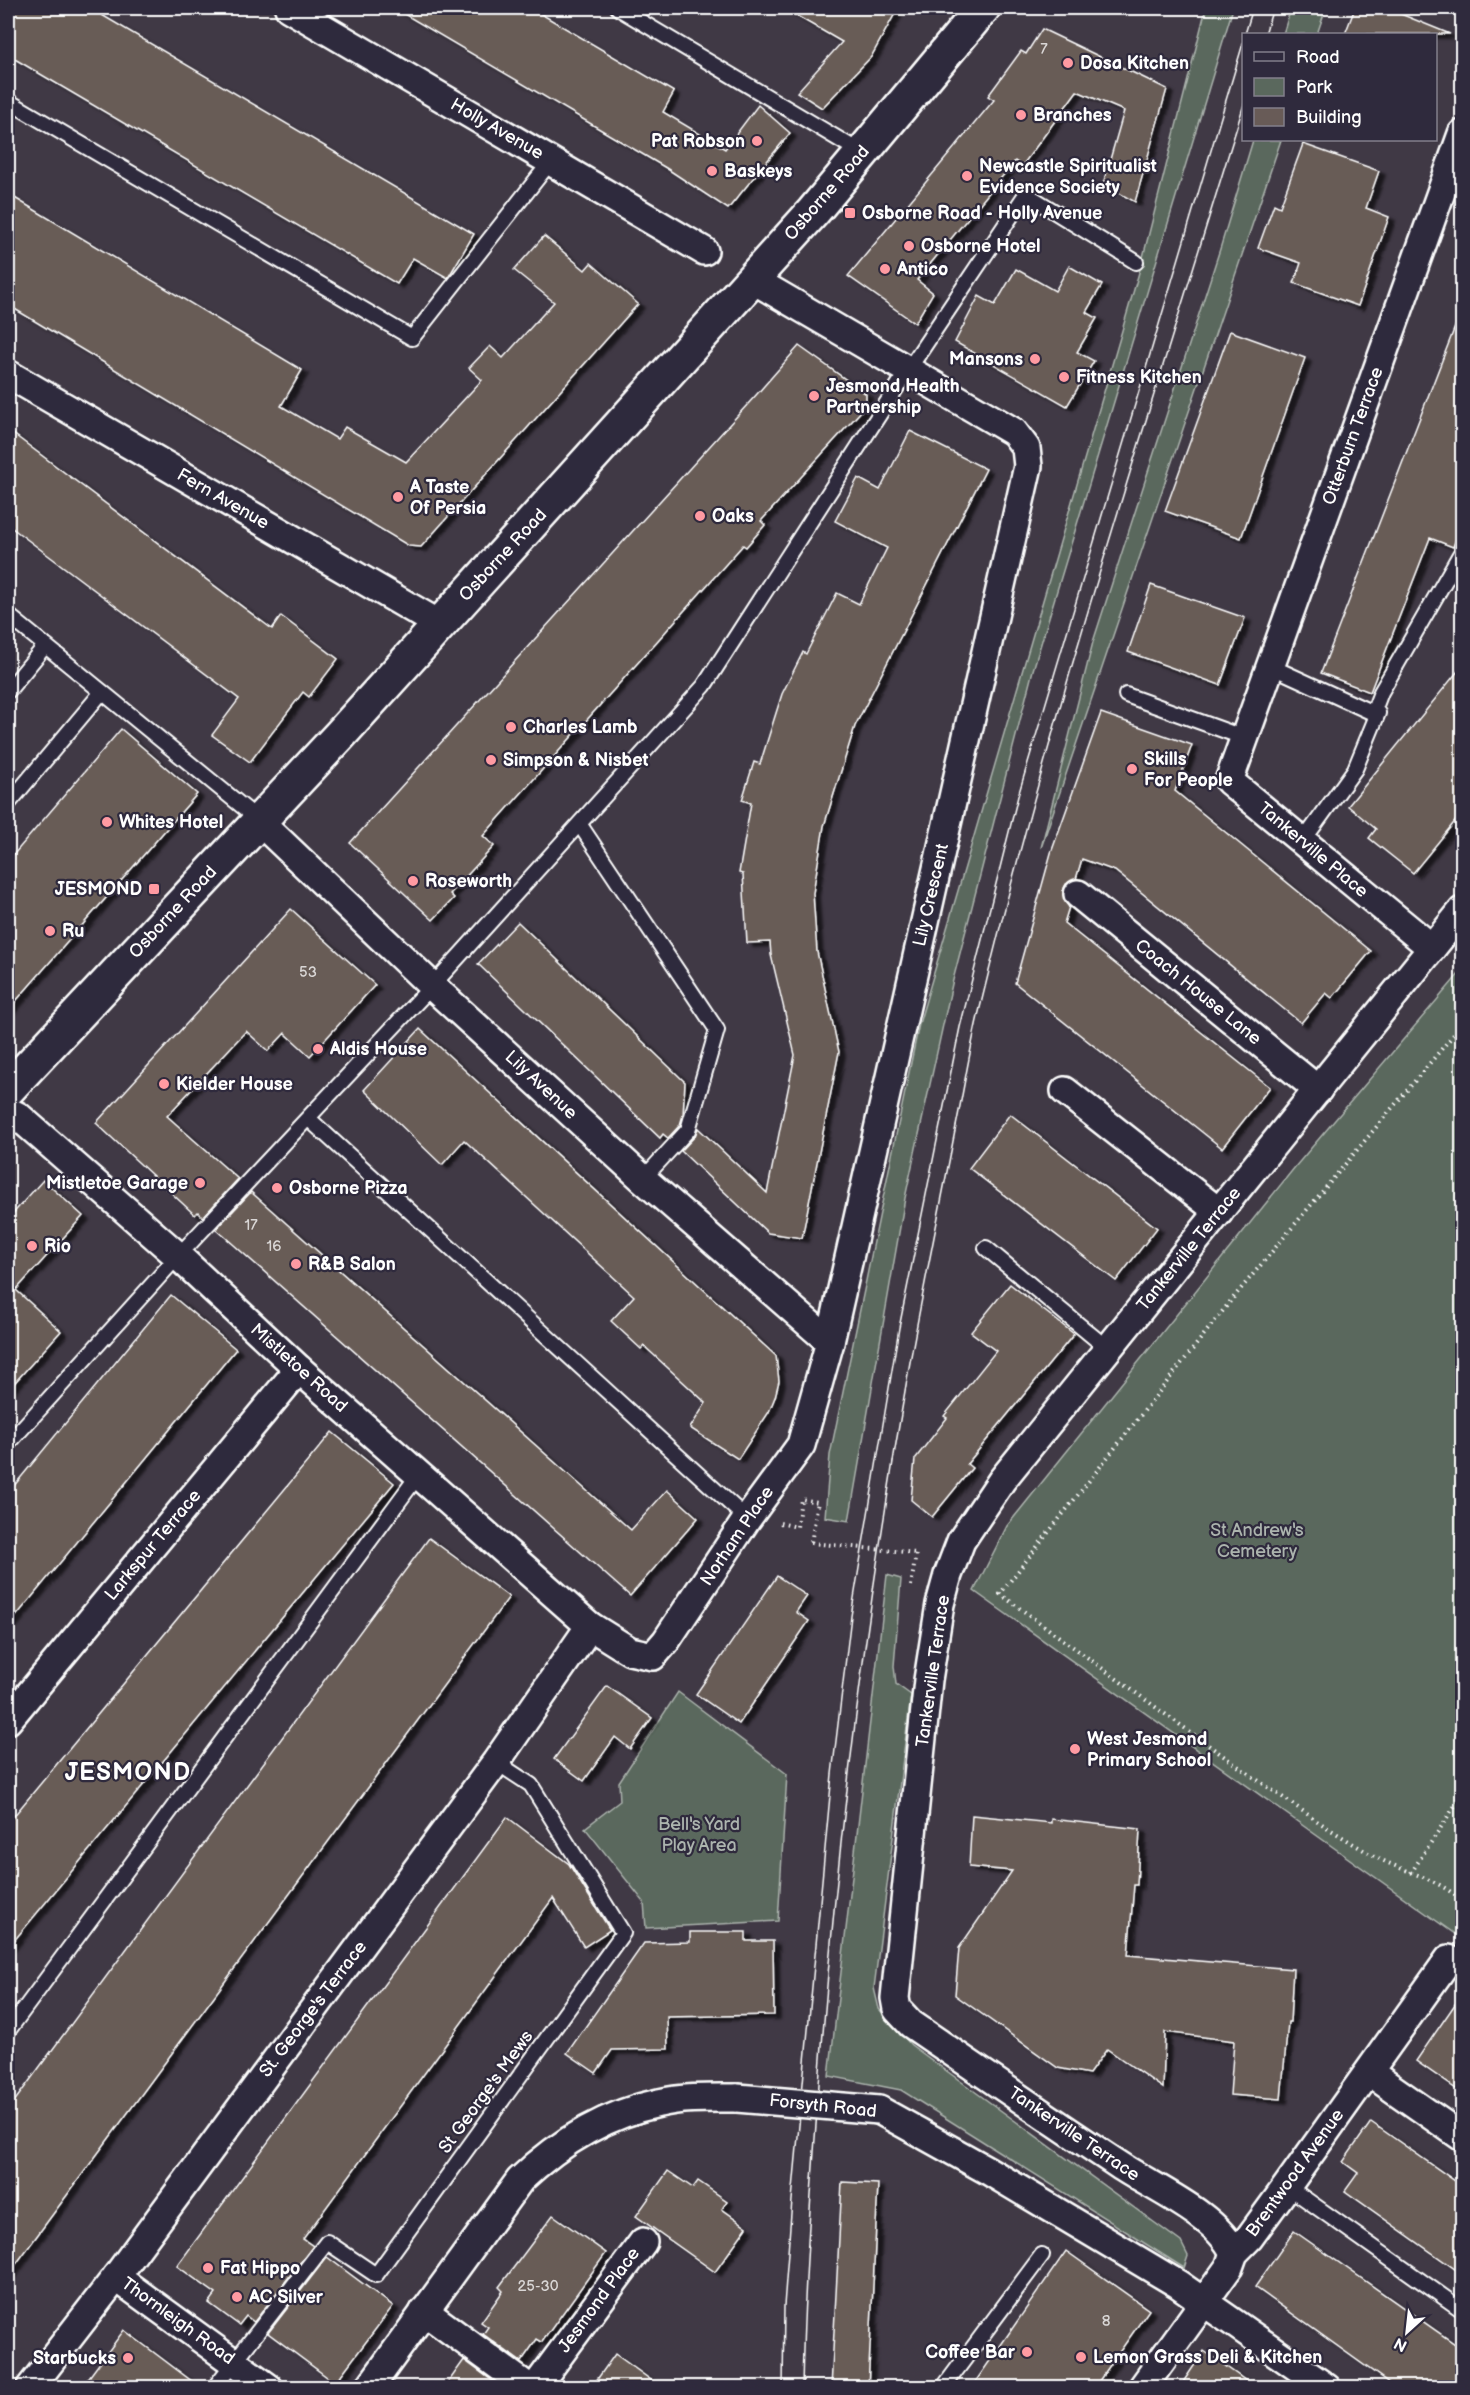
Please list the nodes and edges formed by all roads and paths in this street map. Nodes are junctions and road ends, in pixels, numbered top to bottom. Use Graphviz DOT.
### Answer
graph roads {
  1 [pos="289,8"];
  2 [pos="618,8"];
  3 [pos="983,8"];
  4 [pos="8,101"];
  5 [pos="1462,134"];
  6 [pos="862,153"];
  7 [pos="550,160"];
  8 [pos="704,251"];
  9 [pos="1136,262"];
  10 [pos="752,279"];
  11 [pos="908,370"];
  12 [pos="8,374"];
  13 [pos="1462,551"];
  14 [pos="8,615"];
  15 [pos="439,624"];
  16 [pos="45,646"];
  17 [pos="1270,666"];
  18 [pos="8,691"];
  19 [pos="102,692"];
  20 [pos="1126,696"];
  21 [pos="1373,713"];
  22 [pos="1245,738"];
  23 [pos="8,804"];
  24 [pos="259,820"];
  25 [pos="580,825"];
  26 [pos="1303,841"];
  27 [pos="1078,894"];
  28 [pos="1462,914"];
  29 [pos="1432,948"];
  30 [pos="432,986"];
  31 [pos="1462,1026"];
  32 [pos="8,1089"];
  33 [pos="1318,1090"];
  34 [pos="1065,1091"];
  35 [pos="8,1111"];
  36 [pos="309,1119"];
  37 [pos="643,1179"];
  38 [pos="1219,1212"];
  39 [pos="986,1248"];
  40 [pos="178,1256"];
  41 [pos="830,1342"];
  42 [pos="1108,1349"];
  43 [pos="299,1369"];
  44 [pos="8,1444"];
  45 [pos="419,1474"];
  46 [pos="747,1519"];
  47 [pos="783,1525"];
  48 [pos="910,1587"];
  49 [pos="590,1626"];
  50 [pos="8,1720"];
  51 [pos="496,1762"];
  52 [pos="1462,1795"];
  53 [pos="1411,1873"];
  54 [pos="1462,1902"];
  55 [pos="1456,1964"];
  56 [pos="8,2031"];
  57 [pos="1369,2072"];
  58 [pos="1462,2137"];
  59 [pos="1287,2186"];
  60 [pos="643,2242"];
  61 [pos="1234,2253"];
  62 [pos="1041,2255"];
  63 [pos="116,2277"];
  64 [pos="1205,2302"];
  65 [pos="1462,2310"];
  66 [pos="424,2311"];
  67 [pos="234,2362"];
  68 [pos="30,2388"];
  69 [pos="214,2388"];
  70 [pos="268,2388"];
  71 [pos="369,2388"];
  72 [pos="529,2388"];
  73 [pos="535,2388"];
  74 [pos="944,2388"];
  75 [pos="1142,2388"];
  76 [pos="1327,2388"];
  1 -- 7 [label="street, Holly Avenue"];
  2 -- 6 [label="lane"];
  3 -- 6 [label="main road, Osborne Road"];
  4 -- 7 [label="lane"];
  5 -- 17 [label="street, Otterburn Terrace"];
  6 -- 10 [label="main road, Osborne Road"];
  7 -- 8 [label="street, Holly Avenue"];
  9 -- 11 [label="lane"];
  10 -- 11 [label="street"];
  10 -- 15 [label="main road, Osborne Road"];
  11 -- 25 [label="lane"];
  11 -- 41 [label="street, Lily Crescent"];
  12 -- 15 [label="street, Fern Avenue"];
  13 -- 21 [label="lane"];
  14 -- 16 [label="lane"];
  15 -- 24 [label="main road, Osborne Road"];
  16 -- 18 [label="lane"];
  16 -- 19 [label="lane"];
  17 -- 21 [label="lane"];
  17 -- 22 [label="street, Otterburn Terrace"];
  19 -- 23 [label="lane"];
  19 -- 24 [label="lane"];
  20 -- 22 [label="lane"];
  21 -- 26 [label="lane"];
  22 -- 26 [label="street, Tankerville Place"];
  24 -- 30 [label="street, Lily Avenue"];
  24 -- 32 [label="main road, Osborne Road"];
  25 -- 30 [label="lane"];
  25 -- 37 [label="lane"];
  26 -- 29 [label="street, Tankerville Place"];
  27 -- 33 [label="street, Coach House Lane"];
  28 -- 29 [label="street, Tankerville Terrace"];
  29 -- 33 [label="street, Tankerville Terrace"];
  30 -- 36 [label="lane"];
  30 -- 37 [label="street, Lily Avenue"];
  31 -- 53 [label="path"];
  33 -- 38 [label="street, Tankerville Terrace"];
  34 -- 38 [label="street"];
  35 -- 40 [label="street, Mistletoe Road"];
  36 -- 40 [label="lane"];
  36 -- 46 [label="lane"];
  37 -- 41 [label="street, Lily Avenue"];
  38 -- 42 [label="street, Tankerville Terrace"];
  39 -- 42 [label="lane"];
  40 -- 43 [label="street, Mistletoe Road"];
  40 -- 44 [label="lane"];
  41 -- 46 [label="street, Norham Place"];
  42 -- 61 [label="street, Tankerville Terrace"];
  43 -- 45 [label="street, Mistletoe Road"];
  43 -- 50 [label="street, Larkspur Terrace"];
  45 -- 49 [label="street, Mistletoe Road"];
  45 -- 56 [label="lane"];
  46 -- 49 [label="street, Norham Place"];
  47 -- 48 [label="path, bridge"];
  49 -- 51 [label="street, St. George's Terrace"];
  51 -- 63 [label="street, St. George's Terrace"];
  51 -- 67 [label="lane, St George's Mews"];
  52 -- 53 [label="path"];
  53 -- 54 [label="path"];
  55 -- 57 [label="street, Brentwood Avenue"];
  57 -- 58 [label="street"];
  57 -- 59 [label="street, Brentwood Avenue"];
  59 -- 61 [label="street, Brentwood Avenue"];
  59 -- 65 [label="lane"];
  60 -- 73 [label="street, Jesmond Place"];
  61 -- 64 [label="street, Brentwood Avenue"];
  62 -- 74 [label="lane"];
  63 -- 67 [label="street, Thornleigh Road"];
  63 -- 68 [label="street, St. George's Terrace"];
  64 -- 66 [label="street, Forsyth Road, bridge"];
  64 -- 75 [label="street, Brentwood Avenue"];
  64 -- 76 [label="street, Forsyth Road"];
  66 -- 71 [label="street, Forsyth Road"];
  66 -- 72 [label="street"];
  67 -- 69 [label="lane"];
  67 -- 70 [label="street, Thornleigh Road"];
}
